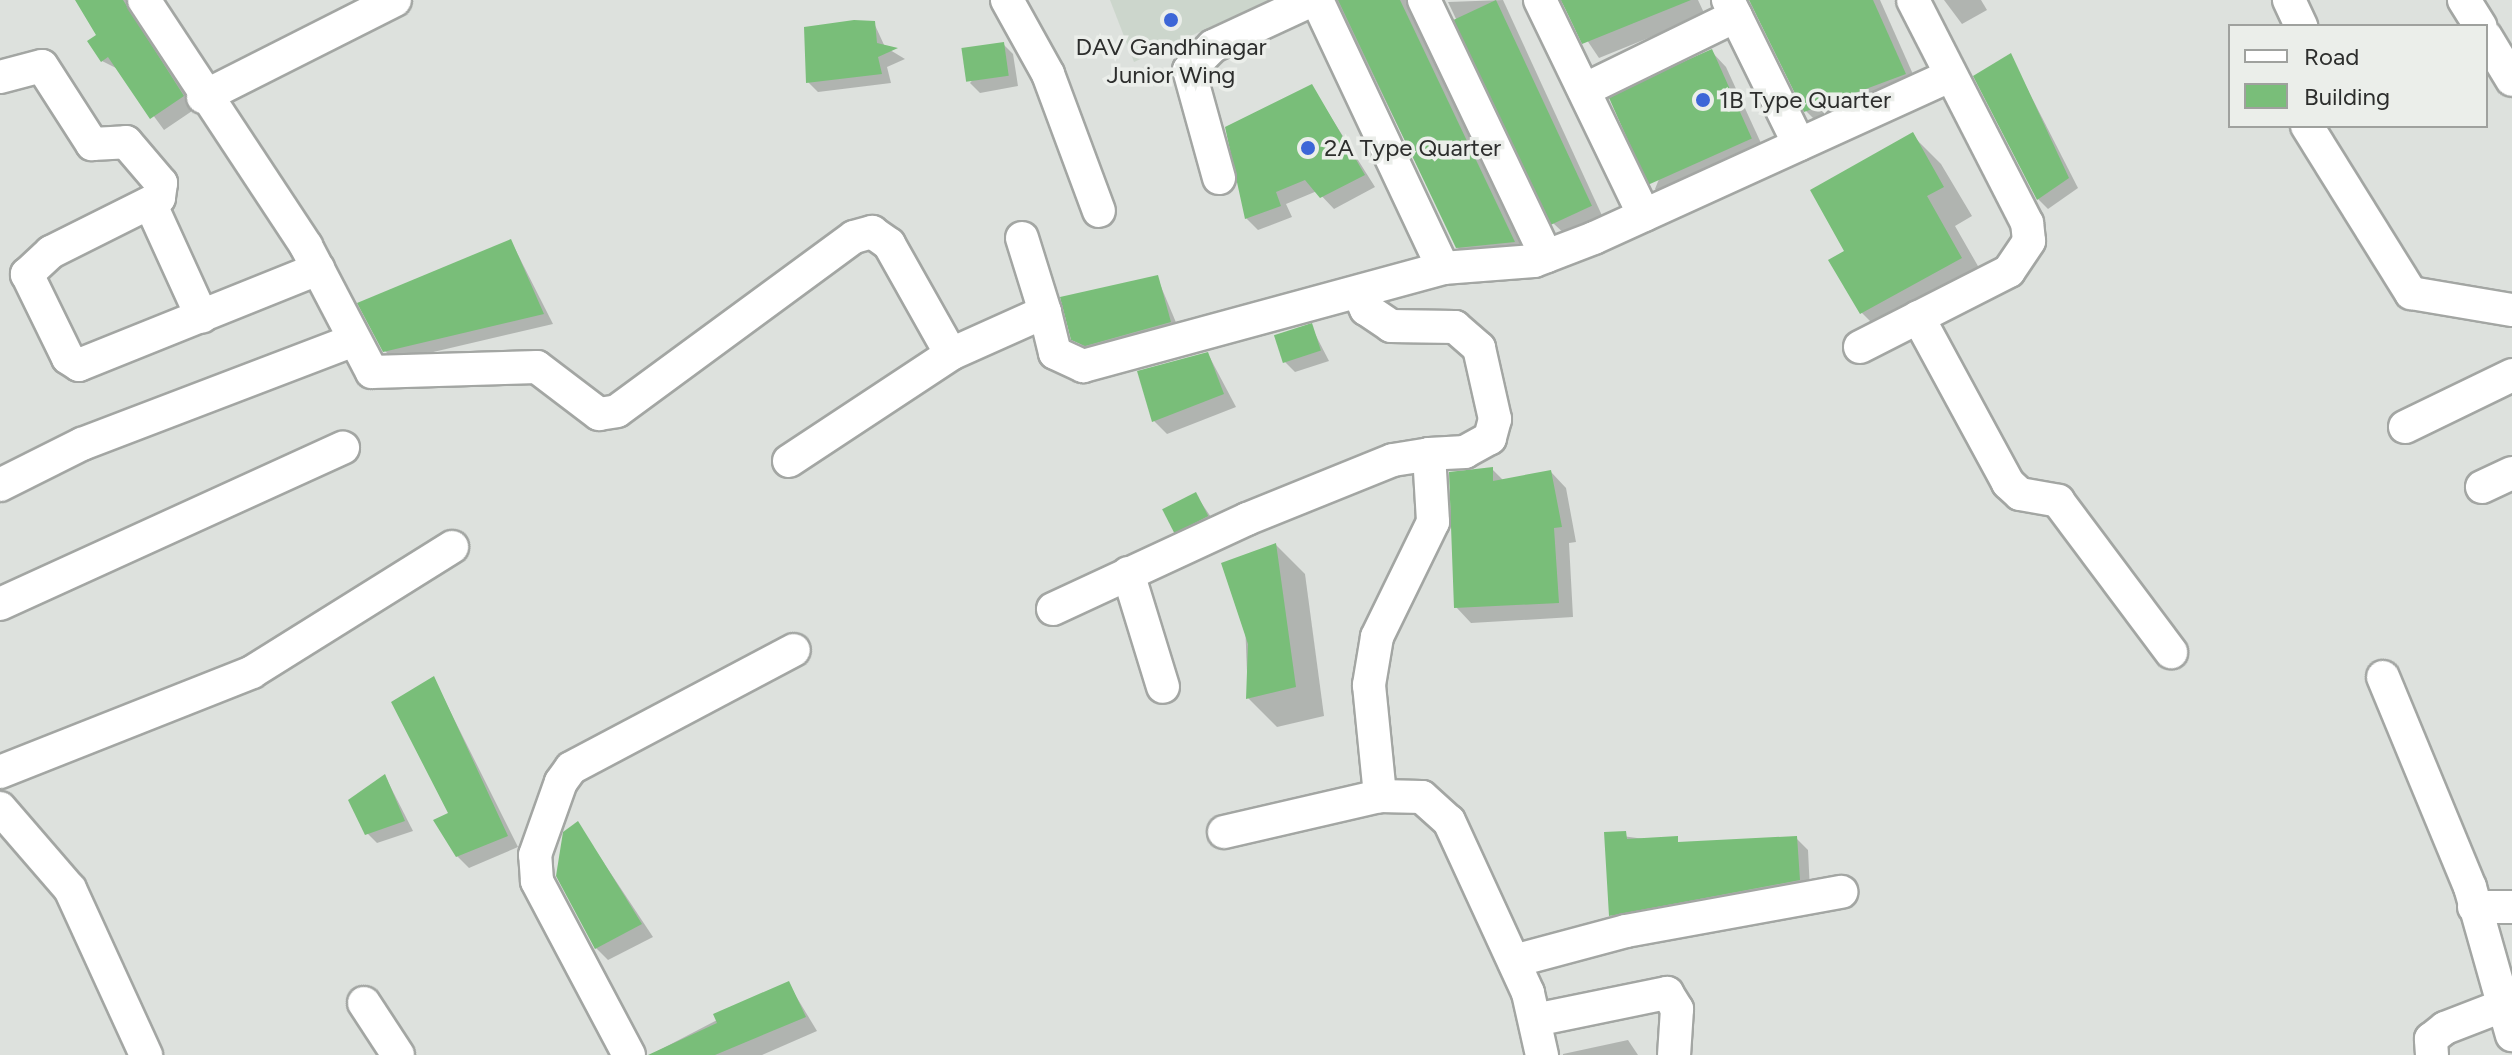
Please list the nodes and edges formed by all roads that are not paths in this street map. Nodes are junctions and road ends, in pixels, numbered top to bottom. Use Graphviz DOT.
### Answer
graph roads {
  1 [pos="144,0"];
  2 [pos="395,0"];
  3 [pos="1007,0"];
  4 [pos="1314,0"];
  5 [pos="1540,0"];
  6 [pos="1913,0"];
  7 [pos="2289,0"];
  8 [pos="2464,0"];
  9 [pos="1431,2"];
  10 [pos="1732,8"];
  11 [pos="2300,24"];
  12 [pos="2479,24"];
  13 [pos="2488,40"];
  14 [pos="1951,75"];
  15 [pos="0,77"];
  16 [pos="2512,80"];
  17 [pos="1584,90"];
  18 [pos="203,97"];
  19 [pos="2308,128"];
  20 [pos="1799,144"];
  21 [pos="1219,178"];
  22 [pos="150,203"];
  23 [pos="1099,211"];
  24 [pos="1644,215"];
  25 [pos="1022,238"];
  26 [pos="1546,256"];
  27 [pos="1443,268"];
  28 [pos="318,269"];
  29 [pos="1358,292"];
  30 [pos="2512,310"];
  31 [pos="1045,312"];
  32 [pos="202,317"];
  33 [pos="1918,317"];
  34 [pos="352,341"];
  35 [pos="1860,347"];
  36 [pos="951,354"];
  37 [pos="2512,375"];
  38 [pos="2405,427"];
  39 [pos="343,448"];
  40 [pos="1429,454"];
  41 [pos="789,461"];
  42 [pos="2512,473"];
  43 [pos="0,485"];
  44 [pos="2482,487"];
  45 [pos="452,547"];
  46 [pos="1128,573"];
  47 [pos="0,604"];
  48 [pos="1053,609"];
  49 [pos="794,650"];
  50 [pos="2171,652"];
  51 [pos="2383,677"];
  52 [pos="1163,687"];
  53 [pos="0,772"];
  54 [pos="1380,796"];
  55 [pos="0,809"];
  56 [pos="1224,832"];
  57 [pos="1841,892"];
  58 [pos="2474,907"];
  59 [pos="2512,907"];
  60 [pos="1514,961"];
  61 [pos="364,1003"];
  62 [pos="1535,1020"];
  63 [pos="2507,1020"];
  64 [pos="146,1055"];
  65 [pos="398,1055"];
  66 [pos="629,1055"];
  67 [pos="1542,1055"];
  68 [pos="1674,1055"];
  69 [pos="2432,1055"];
  1 -- 18 [label="street"];
  2 -- 18 [label="street"];
  3 -- 23 [label="street"];
  4 -- 21 [label="street"];
  4 -- 27 [label="street"];
  5 -- 17 [label="street"];
  6 -- 14 [label="street"];
  7 -- 11 [label="street"];
  8 -- 12 [label="street"];
  9 -- 26 [label="street"];
  10 -- 17 [label="street"];
  10 -- 20 [label="street"];
  13 -- 16 [label="street"];
  14 -- 20 [label="street"];
  14 -- 33 [label="street"];
  15 -- 22 [label="street"];
  17 -- 24 [label="street"];
  18 -- 28 [label="street"];
  19 -- 30 [label="street"];
  20 -- 24 [label="street"];
  22 -- 32 [label="street"];
  22 -- 32 [label="street"];
  24 -- 26 [label="street"];
  25 -- 31 [label="street"];
  26 -- 27 [label="street"];
  27 -- 29 [label="street"];
  28 -- 32 [label="street"];
  28 -- 34 [label="street"];
  29 -- 31 [label="street"];
  29 -- 40 [label="street"];
  31 -- 36 [label="street"];
  33 -- 35 [label="street"];
  33 -- 50 [label="street"];
  34 -- 36 [label="street"];
  34 -- 43 [label="street"];
  36 -- 41 [label="street"];
  37 -- 38 [label="street"];
  39 -- 47 [label="street"];
  40 -- 46 [label="street"];
  40 -- 54 [label="street"];
  42 -- 44 [label="street"];
  45 -- 53 [label="street"];
  46 -- 48 [label="street"];
  46 -- 52 [label="street"];
  49 -- 66 [label="street"];
  51 -- 58 [label="street"];
  54 -- 56 [label="street"];
  54 -- 60 [label="street"];
  55 -- 64 [label="street"];
  57 -- 60 [label="street"];
  58 -- 59 [label="street"];
  58 -- 63 [label="street"];
  60 -- 62 [label="street"];
  61 -- 65 [label="street"];
  62 -- 67 [label="street"];
  62 -- 68 [label="street"];
  63 -- 69 [label="street"];
}
